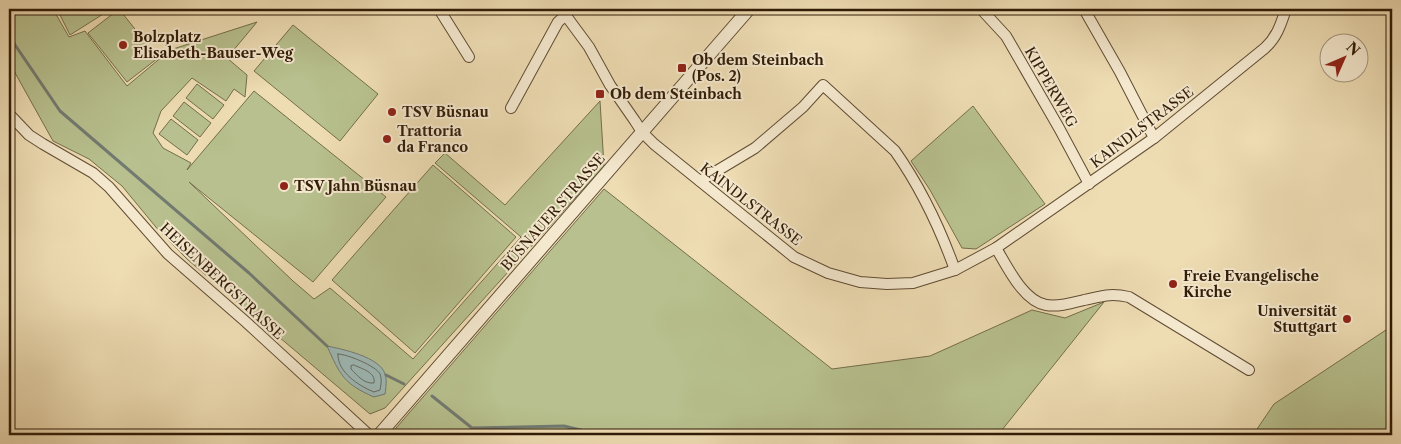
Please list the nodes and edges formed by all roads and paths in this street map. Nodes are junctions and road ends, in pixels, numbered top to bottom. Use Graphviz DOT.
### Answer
graph roads {
  1 [pos="438,9"];
  2 [pos="749,9"];
  3 [pos="981,9"];
  4 [pos="1084,9"];
  5 [pos="1286,9"];
  6 [pos="563,12"];
  7 [pos="469,57"];
  8 [pos="511,108"];
  9 [pos="9,114"];
  10 [pos="642,132"];
  11 [pos="1154,138"];
  12 [pos="700,181"];
  13 [pos="1089,184"];
  14 [pos="996,248"];
  15 [pos="955,270"];
  16 [pos="1249,370"];
  17 [pos="369,435"];
  18 [pos="379,435"];
  1 -- 7 [label="street"];
  2 -- 10 [label="street, BÜSNAUER STRASSE"];
  3 -- 13 [label="street, KIPPERWEG"];
  4 -- 11 [label="street"];
  5 -- 11 [label="street, KAINDLSTRASSE"];
  6 -- 8 [label="street"];
  6 -- 10 [label="street"];
  9 -- 17 [label="street, HEISENBERGSTRASSE"];
  10 -- 12 [label="street, KAINDLSTRASSE"];
  10 -- 18 [label="street, BÜSNAUER STRASSE"];
  11 -- 13 [label="street, KAINDLSTRASSE"];
  12 -- 15 [label="street, KAINDLSTRASSE"];
  12 -- 15 [label="street"];
  13 -- 14 [label="street, KAINDLSTRASSE"];
  14 -- 15 [label="street, KAINDLSTRASSE"];
  14 -- 16 [label="street"];
}
